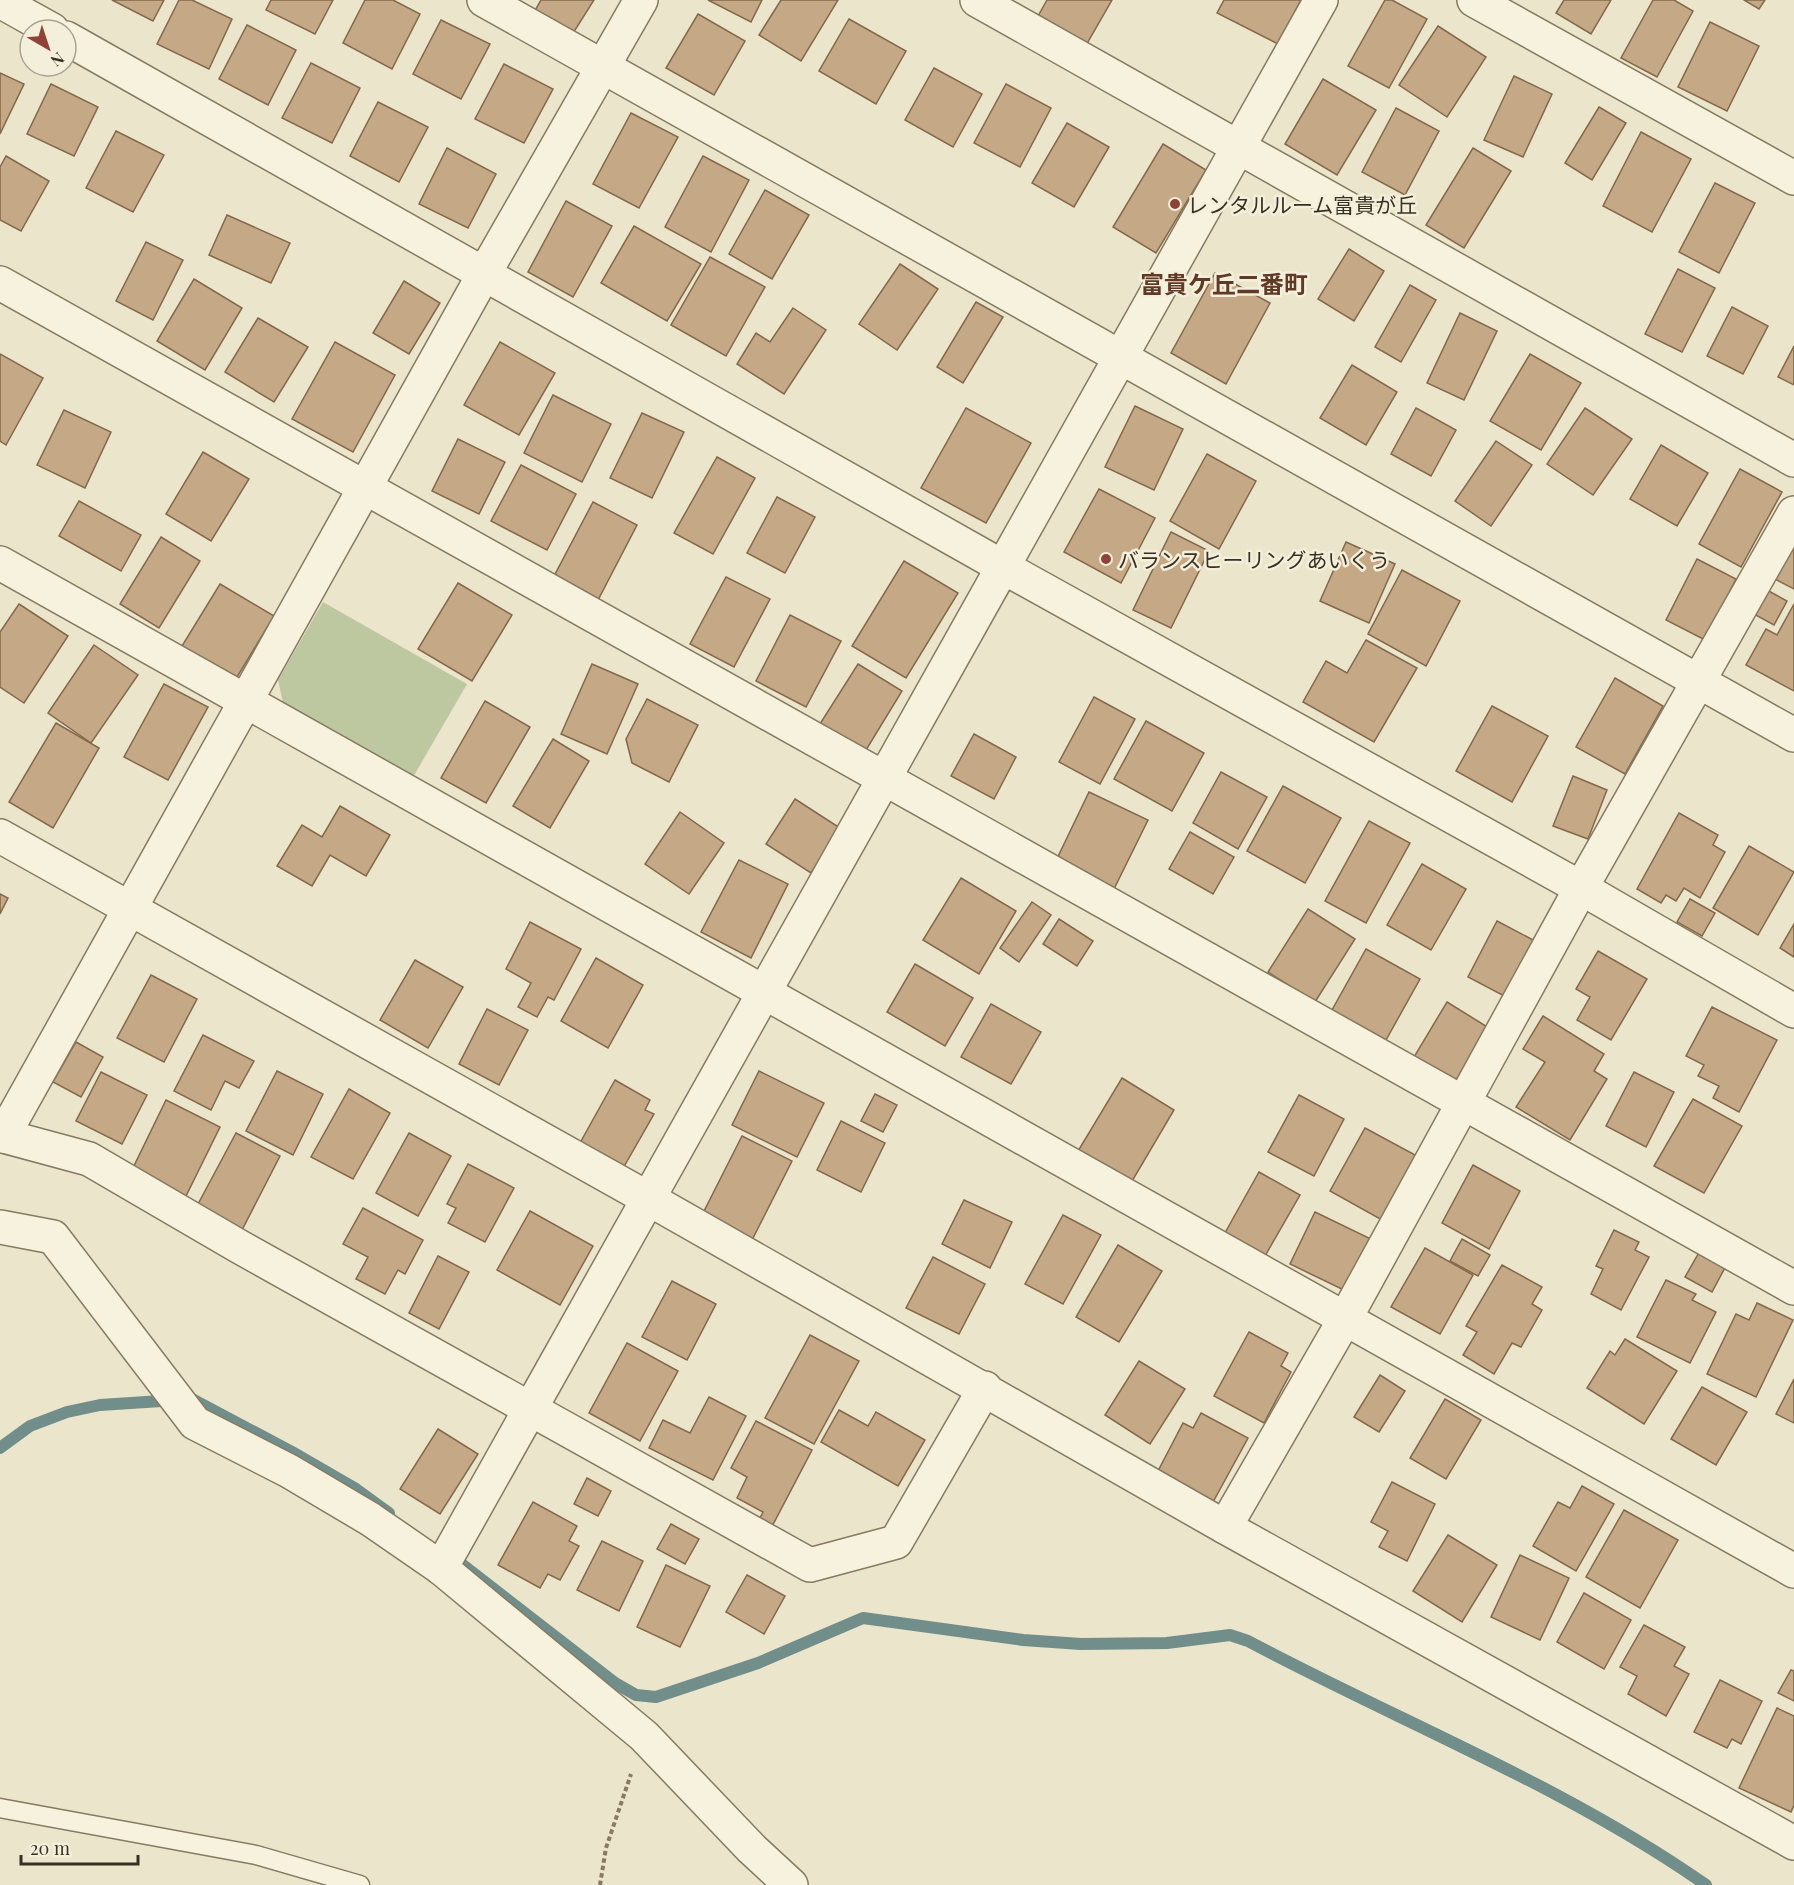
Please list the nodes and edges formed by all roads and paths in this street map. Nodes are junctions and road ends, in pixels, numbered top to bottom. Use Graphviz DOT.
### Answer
graph roads {
  1 [pos="484,0"];
  2 [pos="642,0"];
  3 [pos="977,0"];
  4 [pos="1321,0"];
  5 [pos="1474,0"];
  6 [pos="0,1"];
  7 [pos="30,18"];
  8 [pos="78,45"];
  9 [pos="604,68"];
  10 [pos="1240,148"];
  11 [pos="1794,178"];
  12 [pos="484,274"];
  13 [pos="0,284"];
  14 [pos="1121,357"];
  15 [pos="1794,460"];
  16 [pos="367,488"];
  17 [pos="1794,513"];
  18 [pos="0,563"];
  19 [pos="1003,567"];
  20 [pos="1698,681"];
  21 [pos="244,702"];
  22 [pos="1794,735"];
  23 [pos="882,779"];
  24 [pos="0,836"];
  25 [pos="1581,888"];
  26 [pos="130,910"];
  27 [pos="763,992"];
  28 [pos="1794,1011"];
  29 [pos="1463,1103"];
  30 [pos="1,1136"];
  31 [pos="649,1199"];
  32 [pos="0,1227"];
  33 [pos="1794,1288"];
  34 [pos="1346,1317"];
  35 [pos="985,1388"];
  36 [pos="530,1410"];
  37 [pos="1225,1527"];
  38 [pos="441,1568"];
  39 [pos="1794,1571"];
  40 [pos="644,1736"];
  41 [pos="0,1808"];
  42 [pos="1794,1843"];
  43 [pos="360,1885"];
  44 [pos="600,1885"];
  45 [pos="791,1885"];
  1 -- 9 [label="street"];
  2 -- 9 [label="street"];
  3 -- 10 [label="street"];
  4 -- 10 [label="street"];
  5 -- 11 [label="street"];
  6 -- 7 [label="street"];
  8 -- 12 [label="street"];
  9 -- 12 [label="street"];
  9 -- 14 [label="street"];
  10 -- 14 [label="street"];
  10 -- 15 [label="street"];
  12 -- 16 [label="street"];
  12 -- 19 [label="street"];
  13 -- 16 [label="street"];
  14 -- 19 [label="street"];
  14 -- 20 [label="street"];
  16 -- 21 [label="street"];
  16 -- 23 [label="street"];
  17 -- 20 [label="street"];
  18 -- 21 [label="street"];
  19 -- 23 [label="street"];
  19 -- 25 [label="street"];
  20 -- 22 [label="street"];
  20 -- 25 [label="street"];
  21 -- 26 [label="street"];
  21 -- 27 [label="street"];
  23 -- 27 [label="street"];
  23 -- 29 [label="street"];
  24 -- 26 [label="street"];
  25 -- 28 [label="street"];
  25 -- 29 [label="street"];
  26 -- 30 [label="street"];
  26 -- 31 [label="street"];
  27 -- 31 [label="street"];
  27 -- 34 [label="street"];
  29 -- 33 [label="street"];
  29 -- 34 [label="street"];
  30 -- 36 [label="street"];
  31 -- 35 [label="street"];
  31 -- 36 [label="street"];
  32 -- 38 [label="street"];
  34 -- 37 [label="street"];
  34 -- 39 [label="street"];
  35 -- 36 [label="street"];
  35 -- 37 [label="street"];
  36 -- 38 [label="street"];
  37 -- 42 [label="street"];
  38 -- 40 [label="street"];
  40 -- 44 [label="path"];
  40 -- 45 [label="street"];
  41 -- 43 [label="lane"];
}
